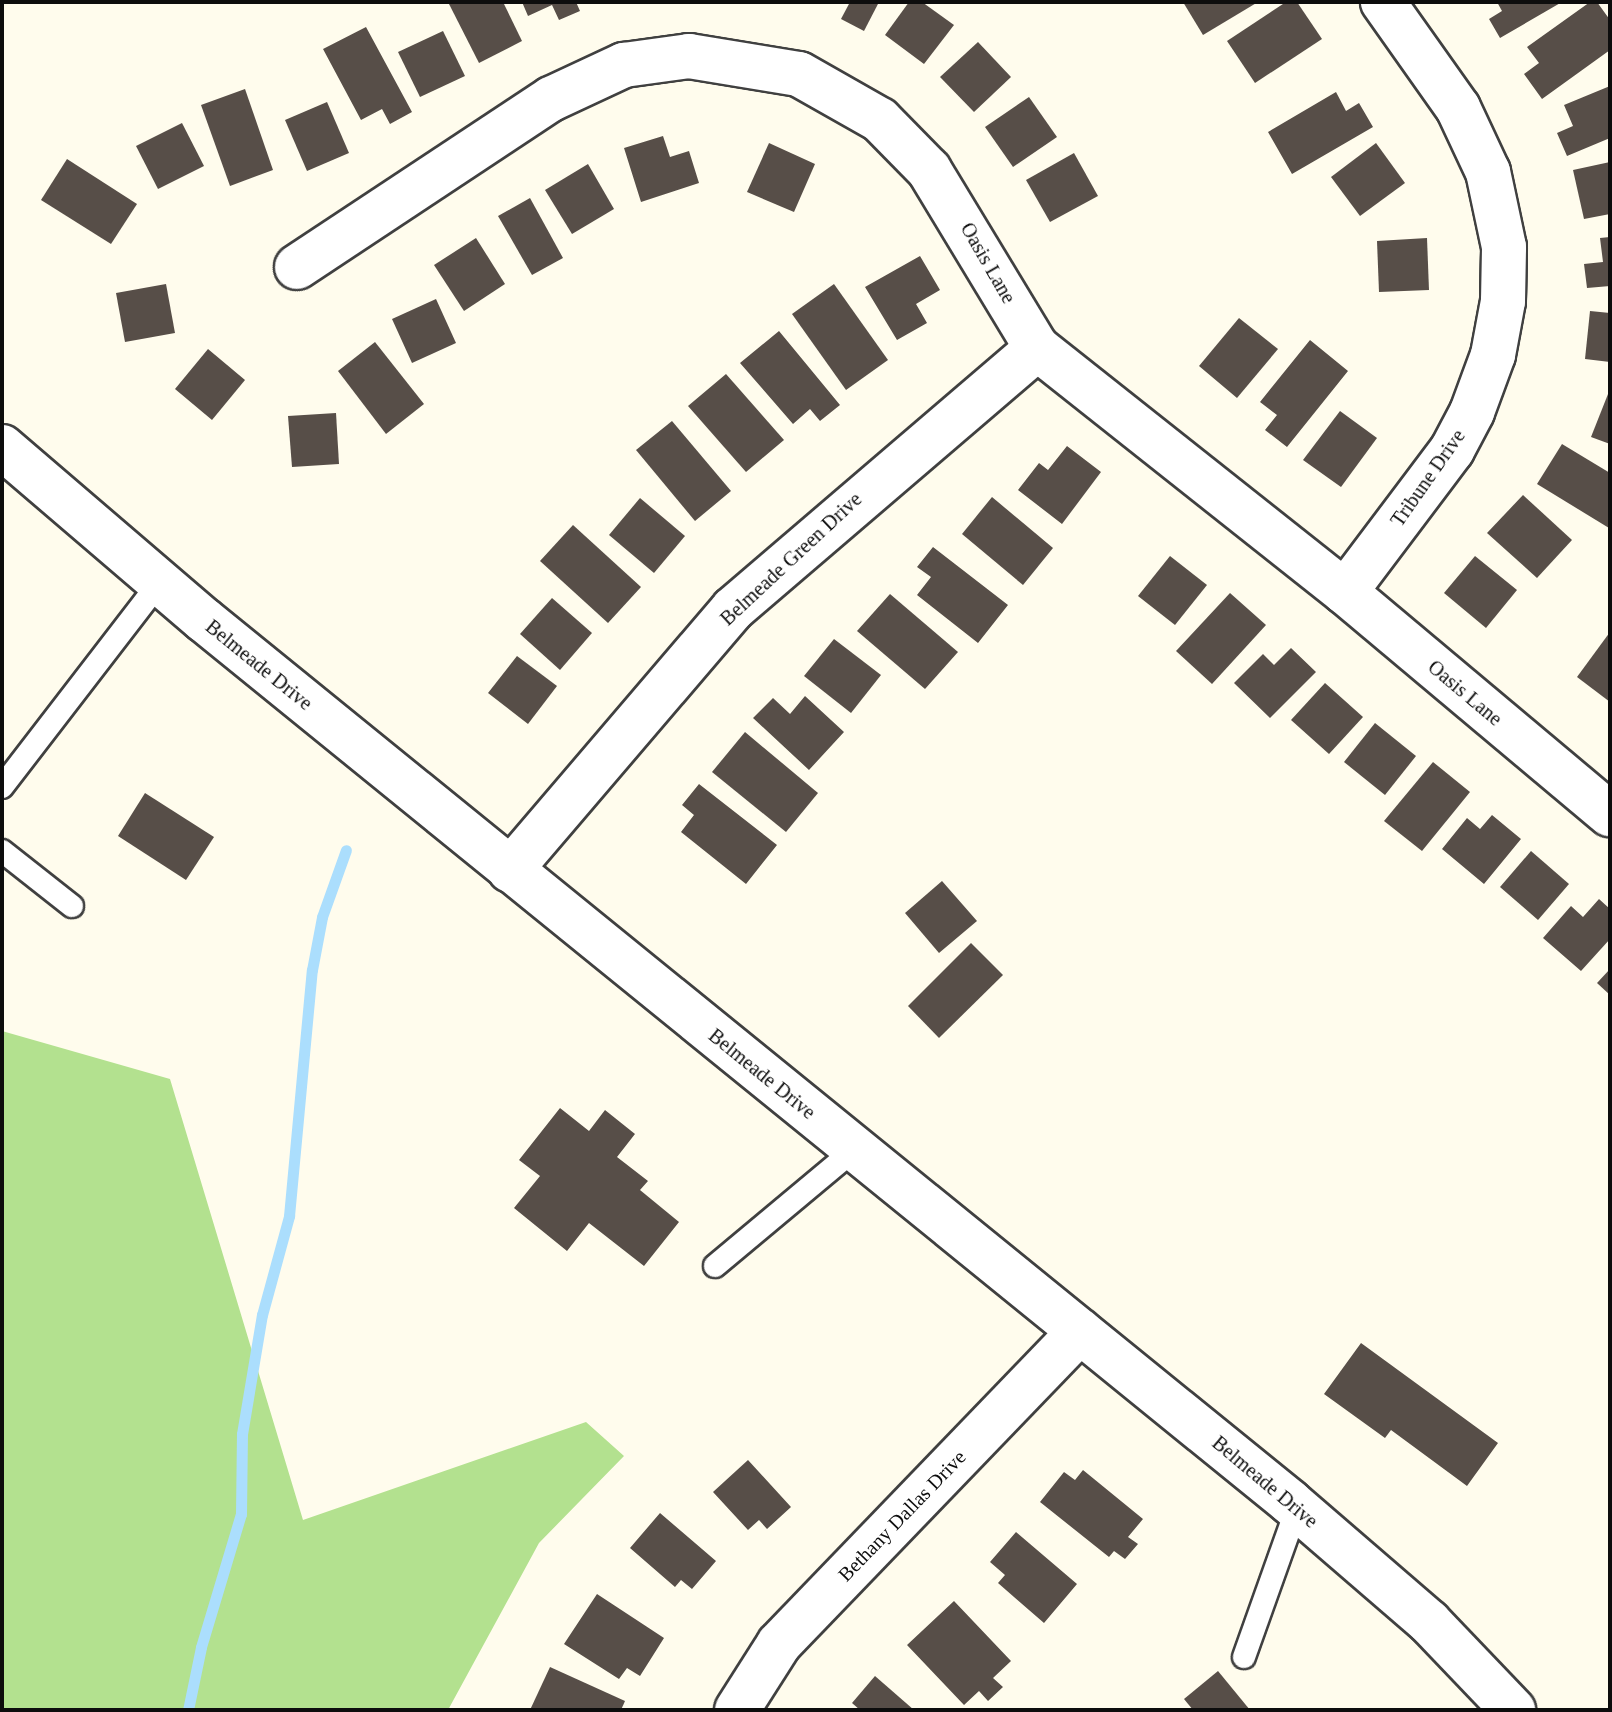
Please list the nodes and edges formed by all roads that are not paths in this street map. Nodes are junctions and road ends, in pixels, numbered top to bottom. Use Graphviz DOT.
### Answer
graph roads {
  1 [pos="1383,2"];
  2 [pos="297,267"];
  3 [pos="1037,348"];
  4 [pos="2,447"];
  5 [pos="160,582"];
  6 [pos="1345,592"];
  7 [pos="2,787"];
  8 [pos="1610,814"];
  9 [pos="2,851"];
  10 [pos="510,870"];
  11 [pos="72,906"];
  12 [pos="855,1149"];
  13 [pos="715,1266"];
  14 [pos="1080,1331"];
  15 [pos="1297,1508"];
  16 [pos="1244,1657"];
  17 [pos="737,1710"];
  18 [pos="1513,1710"];
  1 -- 6 [label="street, Tribune Drive"];
  2 -- 3 [label="street, Oasis Lane"];
  3 -- 6 [label="street, Oasis Lane"];
  3 -- 10 [label="street, Belmeade Green Drive"];
  4 -- 5 [label="street, Belmeade Drive"];
  5 -- 7 [label="lane"];
  5 -- 10 [label="street, Belmeade Drive"];
  6 -- 8 [label="street, Oasis Lane"];
  9 -- 11 [label="lane"];
  10 -- 12 [label="street, Belmeade Drive"];
  12 -- 13 [label="lane"];
  12 -- 14 [label="street, Belmeade Drive"];
  14 -- 15 [label="street, Belmeade Drive"];
  14 -- 17 [label="street, Bethany Dallas Drive"];
  15 -- 16 [label="lane"];
  15 -- 18 [label="street, Belmeade Drive"];
}
